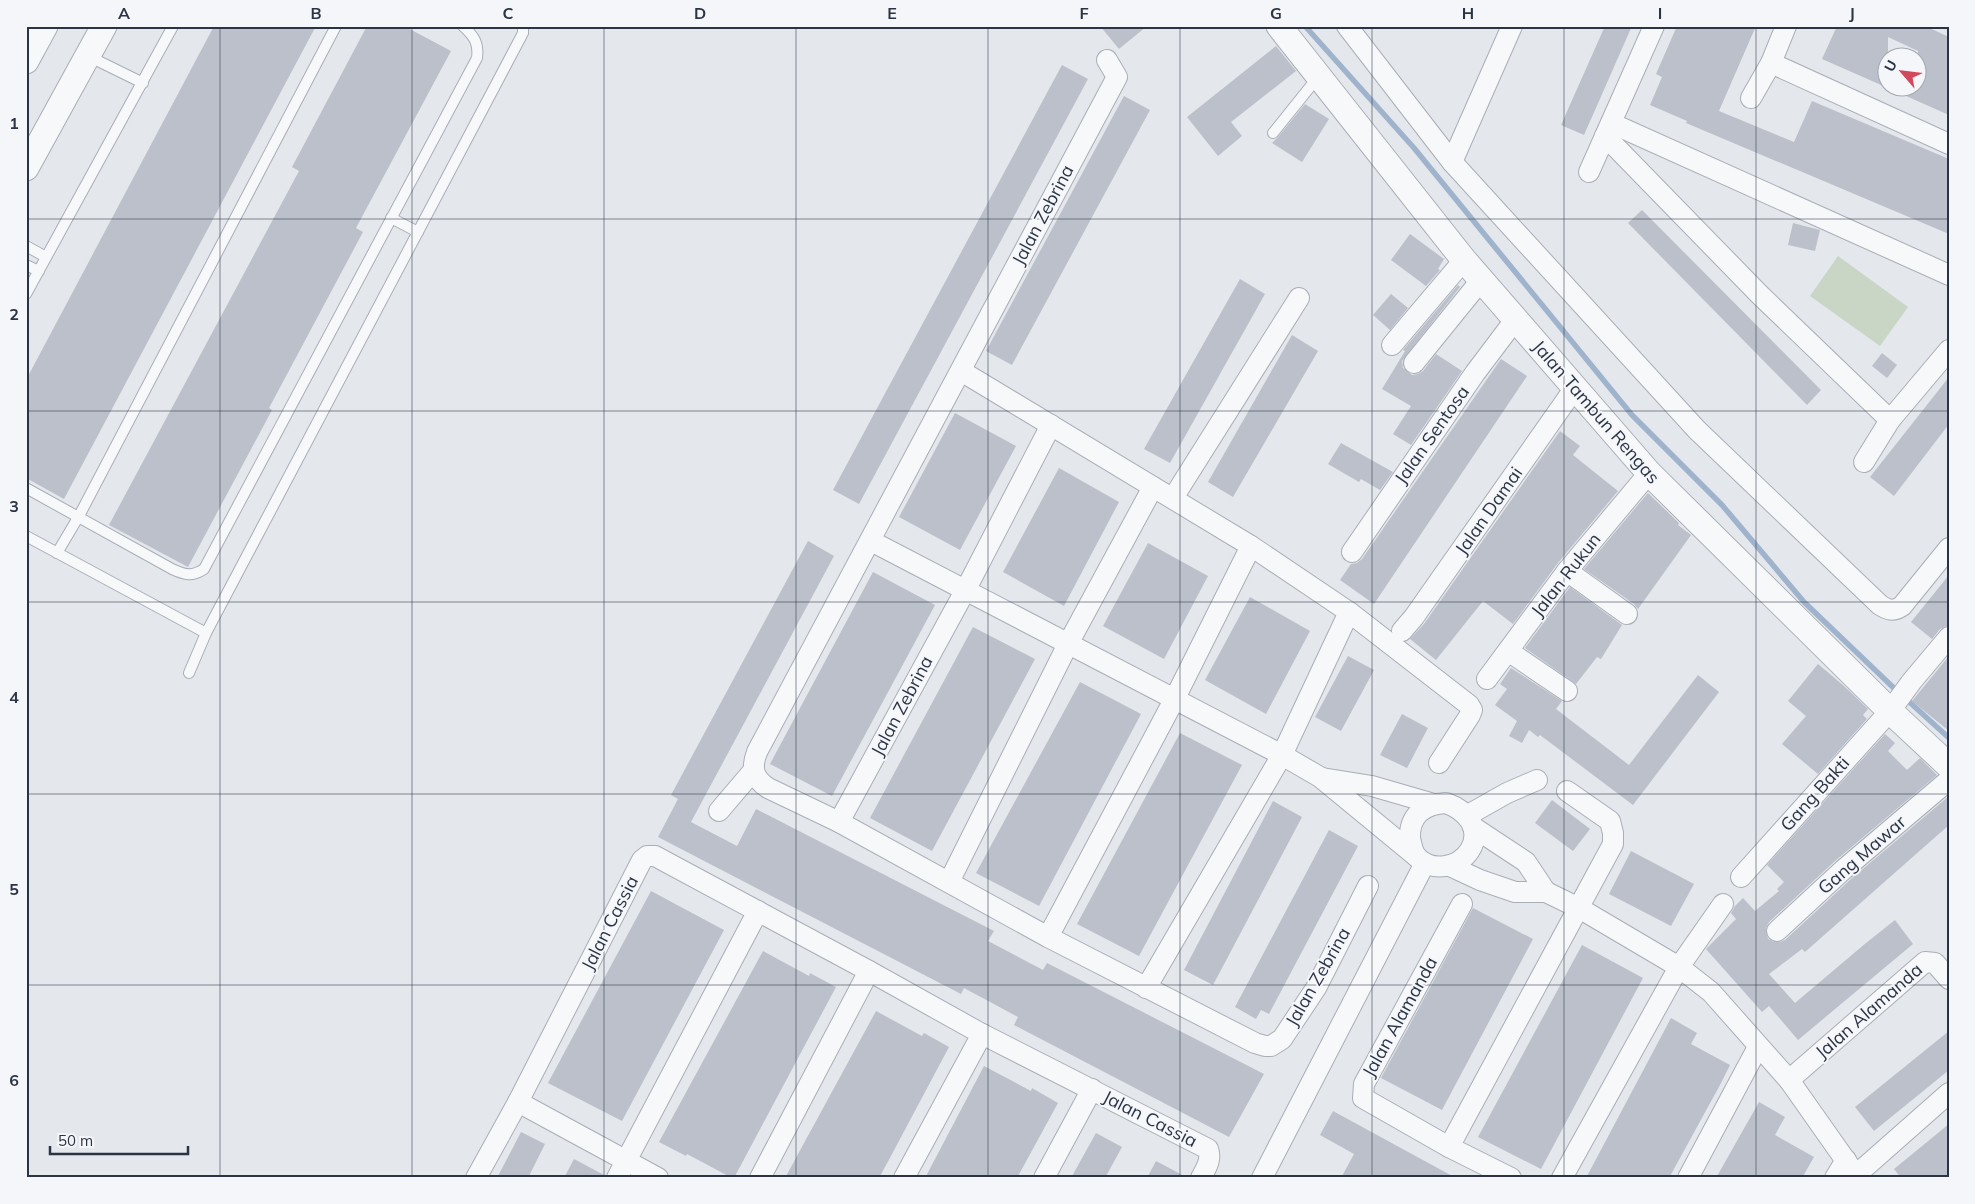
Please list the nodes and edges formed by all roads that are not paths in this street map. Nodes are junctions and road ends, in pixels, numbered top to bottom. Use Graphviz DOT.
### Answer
graph roads {
  1 [pos="45,26"];
  2 [pos="104,26"];
  3 [pos="174,26"];
  4 [pos="336,26"];
  5 [pos="463,26"];
  6 [pos="523,26"];
  7 [pos="1279,26"];
  8 [pos="1347,26"];
  9 [pos="1512,26"];
  10 [pos="1654,26"];
  11 [pos="1786,26"];
  12 [pos="88,56"];
  13 [pos="26,60"];
  14 [pos="1107,60"];
  15 [pos="1771,63"];
  16 [pos="1318,76"];
  17 [pos="143,83"];
  18 [pos="1751,98"];
  19 [pos="1608,130"];
  20 [pos="1273,133"];
  21 [pos="1949,144"];
  22 [pos="1452,162"];
  23 [pos="26,168"];
  24 [pos="1589,172"];
  25 [pos="391,218"];
  26 [pos="418,232"];
  27 [pos="26,246"];
  28 [pos="46,257"];
  29 [pos="1464,260"];
  30 [pos="26,265"];
  31 [pos="38,271"];
  32 [pos="1949,275"];
  33 [pos="1482,279"];
  34 [pos="26,294"];
  35 [pos="1299,298"];
  36 [pos="1515,320"];
  37 [pos="1392,346"];
  38 [pos="1949,350"];
  39 [pos="1414,363"];
  40 [pos="961,371"];
  41 [pos="1574,389"];
  42 [pos="1890,420"];
  43 [pos="1051,425"];
  44 [pos="1864,462"];
  45 [pos="1648,473"];
  46 [pos="1153,487"];
  47 [pos="26,488"];
  48 [pos="1173,498"];
  49 [pos="79,516"];
  50 [pos="26,536"];
  51 [pos="871,541"];
  52 [pos="1251,546"];
  53 [pos="1949,548"];
  54 [pos="1352,552"];
  55 [pos="57,553"];
  56 [pos="1567,571"];
  57 [pos="966,589"];
  58 [pos="1349,612"];
  59 [pos="1626,614"];
  60 [pos="1402,631"];
  61 [pos="206,633"];
  62 [pos="1949,637"];
  63 [pos="1068,644"];
  64 [pos="1508,651"];
  65 [pos="189,673"];
  66 [pos="1487,679"];
  67 [pos="1568,692"];
  68 [pos="1174,700"];
  69 [pos="1896,703"];
  70 [pos="1282,755"];
  71 [pos="1439,764"];
  72 [pos="1949,769"];
  73 [pos="753,771"];
  74 [pos="1320,777"];
  75 [pos="1537,780"];
  76 [pos="1567,791"];
  77 [pos="1434,804"];
  78 [pos="719,812"];
  79 [pos="1470,821"];
  80 [pos="839,822"];
  81 [pos="1421,859"];
  82 [pos="1450,866"];
  83 [pos="1741,877"];
  84 [pos="949,882"];
  85 [pos="1368,886"];
  86 [pos="1546,892"];
  87 [pos="1462,904"];
  88 [pos="1723,904"];
  89 [pos="1579,908"];
  90 [pos="758,911"];
  91 [pos="1777,931"];
  92 [pos="1048,937"];
  93 [pos="1679,967"];
  94 [pos="869,971"];
  95 [pos="1949,979"];
  96 [pos="1146,988"];
  97 [pos="982,1034"];
  98 [pos="1758,1046"];
  99 [pos="1789,1080"];
  100 [pos="1092,1089"];
  101 [pos="1949,1093"];
  102 [pos="518,1102"];
  103 [pos="1449,1147"];
  104 [pos="621,1169"];
  105 [pos="1853,1171"];
  106 [pos="476,1178"];
  107 [pos="658,1178"];
  108 [pos="760,1178"];
  109 [pos="904,1178"];
  110 [pos="1044,1178"];
  111 [pos="1201,1178"];
  112 [pos="1262,1178"];
  113 [pos="1511,1178"];
  114 [pos="1562,1178"];
  115 [pos="1688,1178"];
  116 [pos="1835,1178"];
  1 -- 13 [label="street"];
  2 -- 12 [label="street"];
  3 -- 17 [label="lane"];
  4 -- 49 [label="lane"];
  5 -- 25 [label="lane"];
  6 -- 26 [label="lane"];
  7 -- 16 [label="street, Jalan Tambun Rengas"];
  8 -- 22 [label="street"];
  9 -- 22 [label="street"];
  10 -- 19 [label="street"];
  11 -- 15 [label="street"];
  12 -- 17 [label="lane"];
  12 -- 23 [label="street"];
  14 -- 40 [label="street, Jalan Zebrina"];
  15 -- 18 [label="street"];
  15 -- 21 [label="street"];
  16 -- 20 [label="lane"];
  16 -- 29 [label="street, Jalan Tambun Rengas"];
  17 -- 28 [label="lane"];
  19 -- 24 [label="street"];
  19 -- 32 [label="street"];
  19 -- 42 [label="street"];
  22 -- 53 [label="street"];
  25 -- 26 [label="lane"];
  25 -- 49 [label="lane"];
  26 -- 61 [label="lane"];
  27 -- 28 [label="lane"];
  28 -- 31 [label="lane"];
  29 -- 33 [label="street, Jalan Tambun Rengas"];
  29 -- 37 [label="street"];
  30 -- 31 [label="lane"];
  31 -- 34 [label="lane"];
  33 -- 36 [label="street, Jalan Tambun Rengas"];
  33 -- 39 [label="street"];
  35 -- 48 [label="street"];
  36 -- 41 [label="street, Jalan Tambun Rengas"];
  36 -- 54 [label="street, Jalan Sentosa"];
  38 -- 42 [label="street"];
  40 -- 43 [label="street"];
  40 -- 51 [label="street, Jalan Zebrina"];
  41 -- 45 [label="street, Jalan Tambun Rengas"];
  41 -- 60 [label="street, Jalan Damai"];
  42 -- 44 [label="street"];
  43 -- 46 [label="street"];
  43 -- 57 [label="street, Jalan Zebrina"];
  45 -- 56 [label="street, Jalan Rukun"];
  45 -- 69 [label="street, Jalan Tambun Rengas"];
  46 -- 48 [label="street"];
  46 -- 63 [label="street"];
  47 -- 49 [label="lane"];
  48 -- 52 [label="street"];
  49 -- 55 [label="lane"];
  50 -- 55 [label="lane"];
  51 -- 57 [label="street"];
  51 -- 73 [label="street, Jalan Zebrina"];
  52 -- 58 [label="street"];
  52 -- 68 [label="street"];
  55 -- 61 [label="lane"];
  56 -- 59 [label="street"];
  56 -- 64 [label="street, Jalan Rukun"];
  57 -- 63 [label="street"];
  57 -- 80 [label="street, Jalan Zebrina"];
  58 -- 70 [label="street"];
  58 -- 71 [label="street"];
  61 -- 65 [label="lane"];
  62 -- 69 [label="street, Gang Bakti"];
  63 -- 68 [label="street"];
  63 -- 84 [label="street"];
  64 -- 66 [label="street, Jalan Rukun"];
  64 -- 67 [label="street"];
  68 -- 70 [label="street"];
  68 -- 92 [label="street"];
  69 -- 72 [label="street, Jalan Tambun Rengas"];
  69 -- 83 [label="street, Gang Bakti"];
  70 -- 74 [label="street"];
  70 -- 96 [label="street"];
  72 -- 91 [label="street, Gang Mawar"];
  73 -- 78 [label="street, Jalan Zebrina"];
  73 -- 80 [label="street, Jalan Zebrina"];
  74 -- 77 [label="street"];
  74 -- 81 [label="street"];
  75 -- 79 [label="street"];
  76 -- 89 [label="street"];
  77 -- 79 [label="street"];
  77 -- 81 [label="street"];
  79 -- 82 [label="street"];
  79 -- 86 [label="street"];
  80 -- 84 [label="street, Jalan Zebrina"];
  81 -- 82 [label="street"];
  81 -- 112 [label="street"];
  82 -- 86 [label="street"];
  84 -- 92 [label="street, Jalan Zebrina"];
  85 -- 96 [label="street, Jalan Zebrina"];
  86 -- 89 [label="street"];
  87 -- 103 [label="street, Jalan Alamanda"];
  88 -- 93 [label="street"];
  89 -- 93 [label="street"];
  89 -- 103 [label="street"];
  90 -- 94 [label="street, Jalan Cassia"];
  90 -- 102 [label="street, Jalan Cassia"];
  90 -- 104 [label="street"];
  92 -- 96 [label="street, Jalan Zebrina"];
  93 -- 98 [label="street"];
  93 -- 114 [label="street"];
  94 -- 97 [label="street, Jalan Cassia"];
  94 -- 108 [label="street"];
  95 -- 99 [label="street, Jalan Alamanda"];
  97 -- 100 [label="street, Jalan Cassia"];
  97 -- 109 [label="street"];
  98 -- 99 [label="street"];
  98 -- 115 [label="street"];
  99 -- 105 [label="street"];
  100 -- 110 [label="street, Jalan Cassia"];
  100 -- 111 [label="street, Jalan Cassia"];
  101 -- 105 [label="street"];
  102 -- 104 [label="street"];
  102 -- 106 [label="street, Jalan Cassia"];
  103 -- 113 [label="street, Jalan Alamanda"];
  104 -- 107 [label="street"];
  105 -- 116 [label="street"];
}
